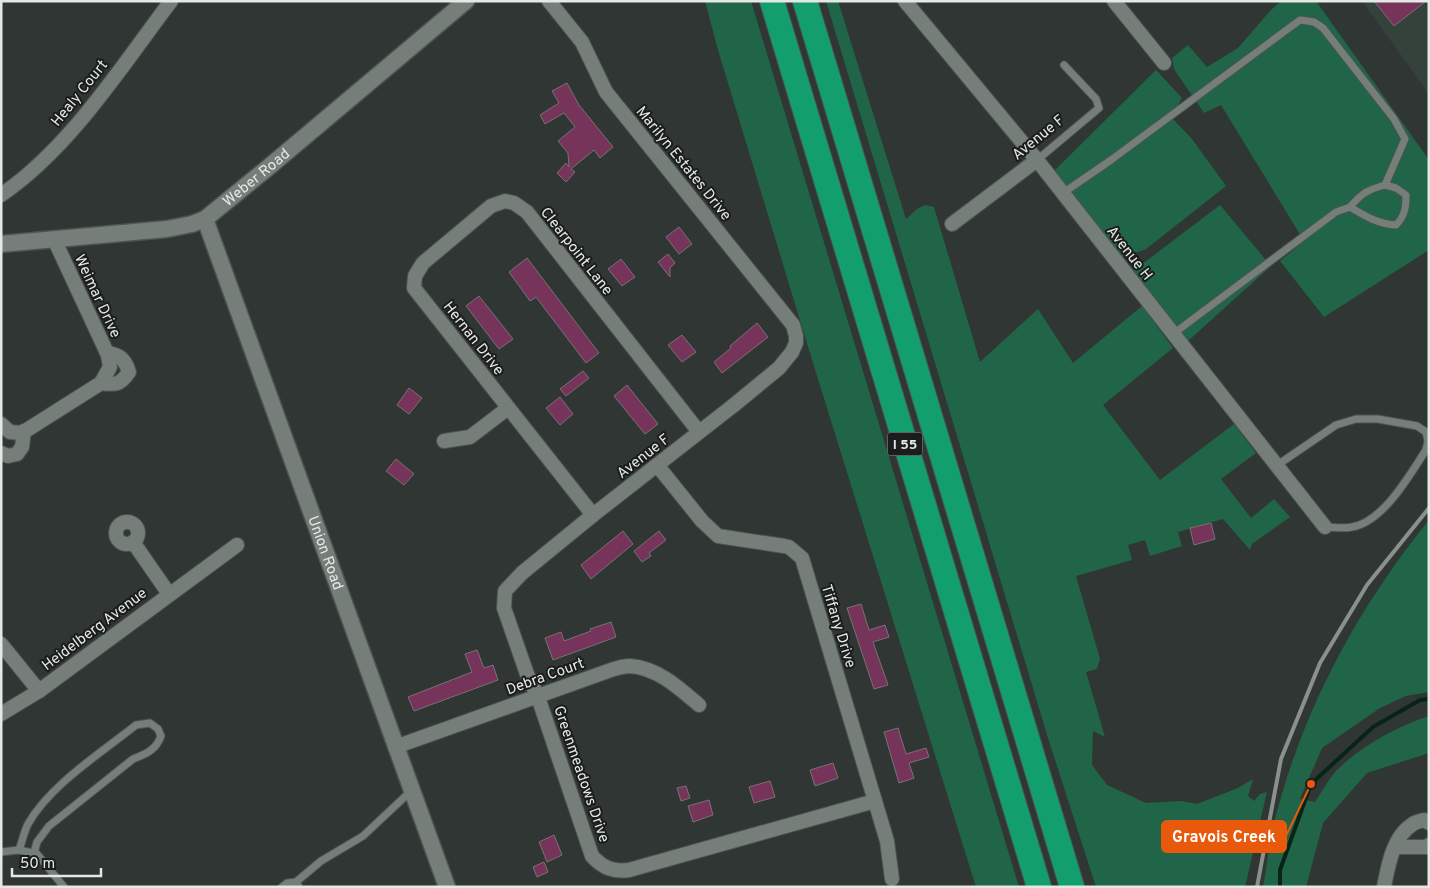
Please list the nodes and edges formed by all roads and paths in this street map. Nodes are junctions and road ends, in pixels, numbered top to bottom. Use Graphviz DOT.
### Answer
graph roads {
  1 [pos="171,1"];
  2 [pos="466,1"];
  3 [pos="549,1"];
  4 [pos="772,1"];
  5 [pos="805,1"];
  6 [pos="905,1"];
  7 [pos="1114,1"];
  8 [pos="1164,63"];
  9 [pos="1064,65"];
  10 [pos="1037,160"];
  11 [pos="1385,185"];
  12 [pos="1063,194"];
  13 [pos="1,195"];
  14 [pos="1350,207"];
  15 [pos="205,219"];
  16 [pos="952,224"];
  17 [pos="54,239"];
  18 [pos="1,244"];
  19 [pos="414,288"];
  20 [pos="1173,334"];
  21 [pos="796,343"];
  22 [pos="107,353"];
  23 [pos="101,383"];
  24 [pos="508,408"];
  25 [pos="6,428"];
  26 [pos="24,431"];
  27 [pos="699,432"];
  28 [pos="444,441"];
  29 [pos="1,453"];
  30 [pos="657,465"];
  31 [pos="1276,466"];
  32 [pos="593,515"];
  33 [pos="1325,528"];
  34 [pos="133,542"];
  35 [pos="237,545"];
  36 [pos="506,591"];
  37 [pos="169,594"];
  38 [pos="1,644"];
  39 [pos="40,691"];
  40 [pos="538,697"];
  41 [pos="699,704"];
  42 [pos="1,714"];
  43 [pos="395,747"];
  44 [pos="412,790"];
  45 [pos="875,801"];
  46 [pos="1429,823"];
  47 [pos="1429,845"];
  48 [pos="1395,847"];
  49 [pos="19,850"];
  50 [pos="1,852"];
  51 [pos="34,853"];
  52 [pos="892,879"];
  53 [pos="298,884"];
  54 [pos="64,887"];
  55 [pos="282,887"];
  56 [pos="447,887"];
  57 [pos="1039,887"];
  58 [pos="1072,887"];
  59 [pos="1384,887"];
  1 -- 13 [label="street, Healy Court"];
  2 -- 15 [label="street, Weber Road"];
  3 -- 21 [label="street, Marilyn Estates Drive"];
  4 -- 57 [label="highway, I 55"];
  5 -- 58 [label="highway, I 55"];
  6 -- 10 [label="street, Avenue H"];
  7 -- 8 [label="street"];
  9 -- 10 [label="lane, Avenue F"];
  10 -- 12 [label="street, Avenue H"];
  10 -- 16 [label="street, Avenue F"];
  11 -- 12 [label="lane"];
  11 -- 14 [label="lane"];
  11 -- 14 [label="lane"];
  12 -- 20 [label="street, Avenue H"];
  14 -- 20 [label="lane"];
  15 -- 17 [label="street, Weber Road"];
  15 -- 43 [label="street, Union Road"];
  17 -- 18 [label="street, Weber Road"];
  17 -- 22 [label="street, Weimar Drive"];
  19 -- 24 [label="street, Hernan Drive"];
  19 -- 27 [label="street, Clearpoint Lane"];
  20 -- 31 [label="street, Avenue H"];
  21 -- 27 [label="street, Avenue F"];
  22 -- 23 [label="street, Weimar Drive"];
  22 -- 23 [label="street"];
  23 -- 26 [label="street"];
  24 -- 28 [label="street"];
  24 -- 32 [label="street, Hernan Drive"];
  25 -- 26 [label="street"];
  26 -- 29 [label="street"];
  27 -- 30 [label="street, Avenue F"];
  30 -- 32 [label="street, Avenue F"];
  30 -- 45 [label="street, Tiffany Drive"];
  31 -- 33 [label="street, Avenue H"];
  31 -- 33 [label="lane"];
  32 -- 36 [label="street, Avenue F"];
  34 -- 37 [label="street, Heidelberg Avenue"];
  35 -- 37 [label="street, Heidelberg Avenue"];
  36 -- 40 [label="street, Greenmeadows Drive"];
  37 -- 39 [label="street, Heidelberg Avenue"];
  38 -- 39 [label="street, Heidelberg Avenue"];
  39 -- 42 [label="street, Heidelberg Avenue"];
  40 -- 41 [label="street, Debra Court"];
  40 -- 43 [label="street, Debra Court"];
  40 -- 45 [label="street, Greenmeadows Drive"];
  43 -- 44 [label="street, Union Road"];
  44 -- 53 [label="lane"];
  44 -- 56 [label="street, Union Road"];
  45 -- 52 [label="street, Tiffany Drive"];
  46 -- 48 [label="street"];
  47 -- 48 [label="street"];
  48 -- 59 [label="street"];
  49 -- 50 [label="lane"];
  49 -- 51 [label="lane"];
  49 -- 51 [label="lane"];
  51 -- 54 [label="lane"];
  53 -- 55 [label="lane"];
}
